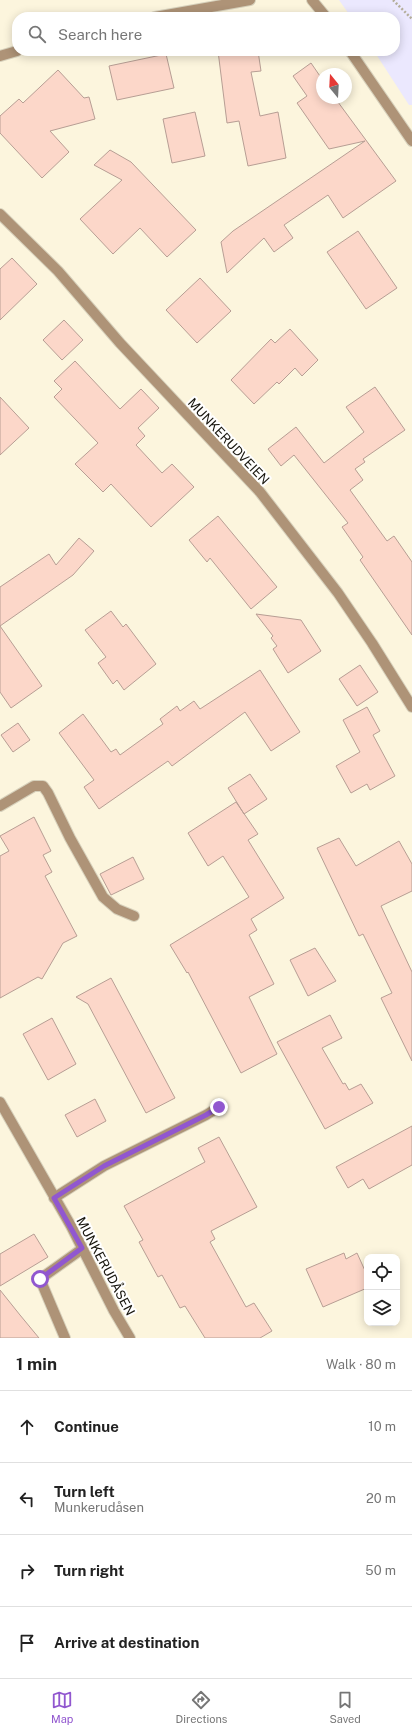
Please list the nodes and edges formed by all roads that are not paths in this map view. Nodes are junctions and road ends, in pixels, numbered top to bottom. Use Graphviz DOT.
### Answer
graph roads {
  1 [pos="250,0"];
  2 [pos="312,0"];
  3 [pos="183,12"];
  4 [pos="322,12"];
  5 [pos="12,52"];
  6 [pos="0,56"];
  7 [pos="353,56"];
  8 [pos="412,141"];
  9 [pos="0,214"];
  10 [pos="412,707"];
  11 [pos="0,806"];
  12 [pos="134,916"];
  13 [pos="0,1102"];
  14 [pos="219,1107"];
  15 [pos="54,1198"];
  16 [pos="82,1248"];
  17 [pos="65,1338"];
  18 [pos="130,1338"];
  1 -- 3 [label="street"];
  2 -- 4 [label="street"];
  5 -- 6 [label="street"];
  7 -- 8 [label="street"];
  9 -- 10 [label="street, MUNKERUDVEIEN"];
  11 -- 12 [label="street"];
  13 -- 15 [label="street, MUNKERUDÅSEN"];
  14 -- 15 [label="street"];
  15 -- 16 [label="street, MUNKERUDÅSEN"];
  16 -- 17 [label="street"];
  16 -- 18 [label="street, MUNKERUDÅSEN"];
}
